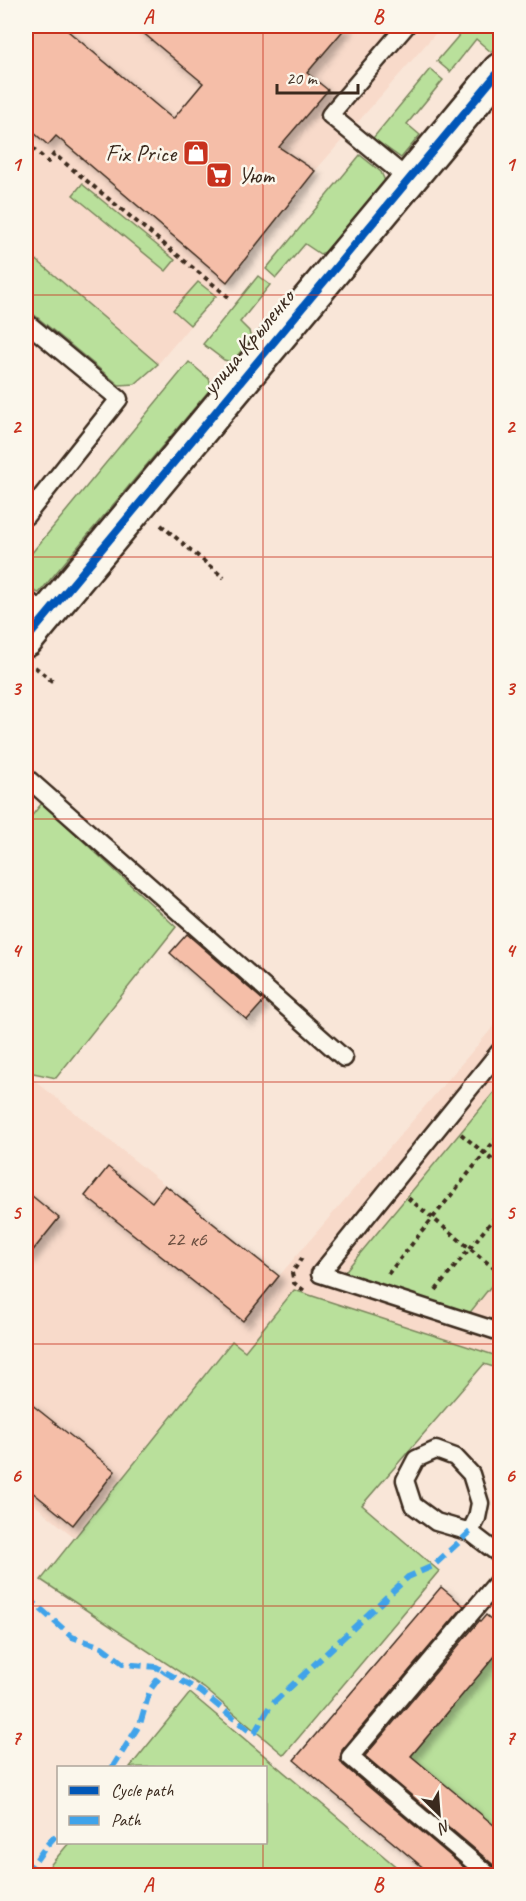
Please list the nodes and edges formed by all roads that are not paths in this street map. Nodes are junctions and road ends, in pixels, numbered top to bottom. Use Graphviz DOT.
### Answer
graph roads {
  1 [pos="406,26"];
  2 [pos="501,70"];
  3 [pos="409,180"];
  4 [pos="26,322"];
  5 [pos="26,516"];
  6 [pos="32,630"];
  7 [pos="26,777"];
  8 [pos="501,1051"];
  9 [pos="344,1058"];
  10 [pos="501,1332"];
  11 [pos="470,1532"];
  12 [pos="501,1555"];
  13 [pos="501,1579"];
  14 [pos="490,1875"];
  1 -- 3 [label="lane"];
  2 -- 3 [label="street, улица Крыленко"];
  3 -- 6 [label="street, улица Крыленко"];
  4 -- 5 [label="lane"];
  7 -- 9 [label="lane"];
  8 -- 10 [label="lane"];
  11 -- 11 [label="lane"];
  11 -- 12 [label="lane"];
  13 -- 14 [label="lane"];
}
